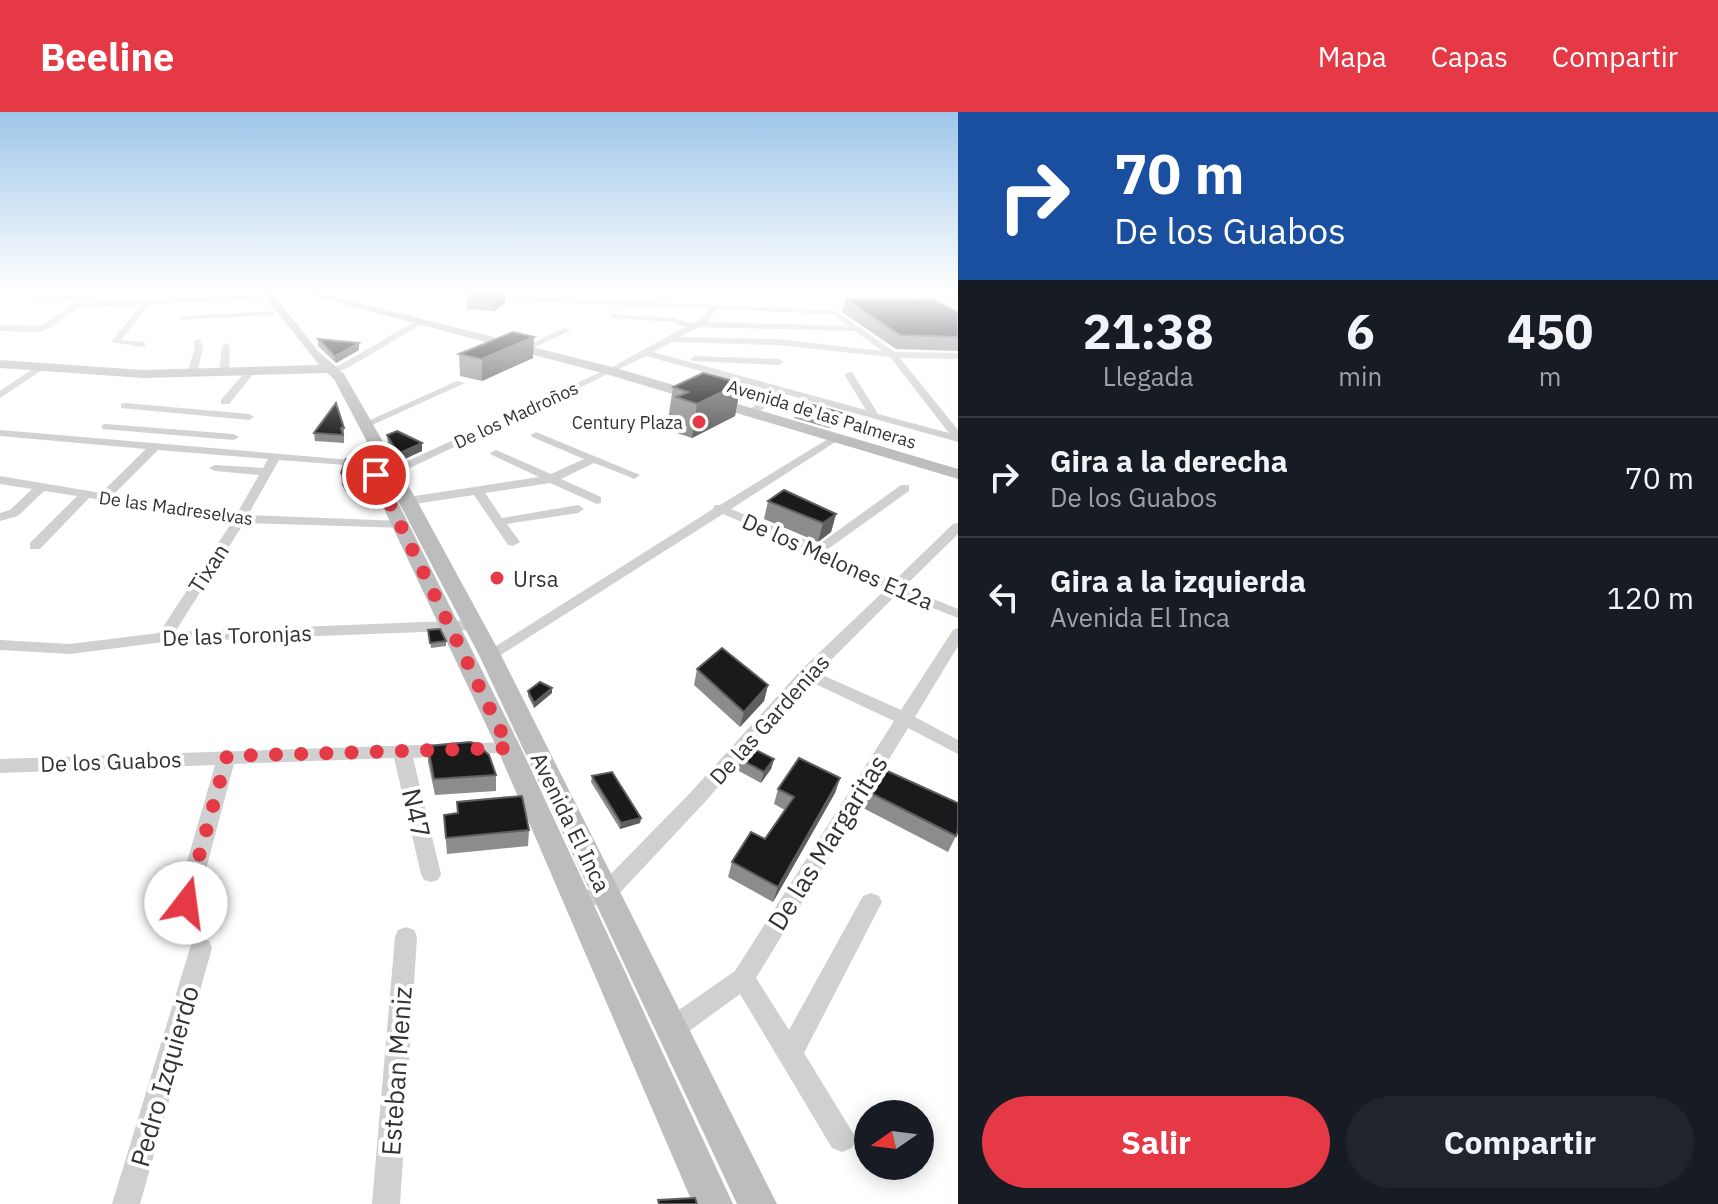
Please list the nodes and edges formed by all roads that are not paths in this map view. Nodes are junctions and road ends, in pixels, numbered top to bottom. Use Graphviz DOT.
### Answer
graph roads {
  1 [pos="116,341"];
  2 [pos="293,341"];
  3 [pos="303,341"];
  4 [pos="388,341"];
  5 [pos="496,341"];
  6 [pos="542,341"];
  7 [pos="668,341"];
  8 [pos="740,341"];
  9 [pos="874,341"];
  10 [pos="197,342"];
  11 [pos="142,344"];
  12 [pos="226,346"];
  13 [pos="526,348"];
  14 [pos="646,353"];
  15 [pos="893,355"];
  16 [pos="958,356"];
  17 [pos="779,362"];
  18 [pos="0,364"];
  19 [pos="706,364"];
  20 [pos="40,368"];
  21 [pos="327,370"];
  22 [pos="611,371"];
  23 [pos="192,373"];
  24 [pos="224,373"];
  25 [pos="249,373"];
  26 [pos="849,374"];
  27 [pos="460,383"];
  28 [pos="784,391"];
  29 [pos="0,395"];
  30 [pos="225,402"];
  31 [pos="125,406"];
  32 [pos="752,412"];
  33 [pos="874,415"];
  34 [pos="366,424"];
  35 [pos="106,427"];
  36 [pos="0,433"];
  37 [pos="536,435"];
  38 [pos="234,437"];
  39 [pos="836,437"];
  40 [pos="958,438"];
  41 [pos="154,447"];
  42 [pos="223,452"];
  43 [pos="496,453"];
  44 [pos="275,457"];
  45 [pos="593,459"];
  46 [pos="215,468"];
  47 [pos="379,471"];
  48 [pos="267,472"];
  49 [pos="958,474"];
  50 [pos="634,475"];
  51 [pos="551,479"];
  52 [pos="0,480"];
  53 [pos="40,488"];
  54 [pos="905,488"];
  55 [pos="478,492"];
  56 [pos="85,495"];
  57 [pos="103,498"];
  58 [pos="597,500"];
  59 [pos="408,501"];
  60 [pos="719,508"];
  61 [pos="578,509"];
  62 [pos="0,517"];
  63 [pos="240,519"];
  64 [pos="499,522"];
  65 [pos="402,525"];
  66 [pos="958,527"];
  67 [pos="513,542"];
  68 [pos="35,546"];
  69 [pos="819,550"];
  70 [pos="894,588"];
  71 [pos="958,614"];
  72 [pos="463,626"];
  73 [pos="958,633"];
  74 [pos="164,637"];
  75 [pos="0,645"];
  76 [pos="490,655"];
  77 [pos="807,674"];
  78 [pos="903,718"];
  79 [pos="509,748"];
  80 [pos="958,748"];
  81 [pos="402,752"];
  82 [pos="227,756"];
  83 [pos="0,766"];
  84 [pos="431,874"];
  85 [pos="591,898"];
  86 [pos="871,902"];
  87 [pos="186,903"];
  88 [pos="406,937"];
  89 [pos="201,948"];
  90 [pos="743,978"];
  91 [pos="672,1029"];
  92 [pos="790,1054"];
  93 [pos="842,1138"];
  94 [pos="126,1204"];
  95 [pos="386,1204"];
  96 [pos="713,1204"];
  97 [pos="757,1204"];
  1 -- 11 [label="street"];
  2 -- 21 [label="main road, Avenida El Inca"];
  3 -- 21 [label="main road, Avenida El Inca"];
  4 -- 21 [label="street"];
  5 -- 13 [label="main road, Avenida de las Palmeras"];
  6 -- 13 [label="street"];
  7 -- 14 [label="street, De los Madroños"];
  8 -- 15 [label="street"];
  9 -- 15 [label="street"];
  10 -- 23 [label="street"];
  12 -- 24 [label="street"];
  13 -- 22 [label="main road, Avenida de las Palmeras"];
  14 -- 19 [label="street"];
  14 -- 22 [label="street, De los Madroños"];
  15 -- 16 [label="street"];
  15 -- 40 [label="street"];
  17 -- 19 [label="street"];
  18 -- 20 [label="main road"];
  19 -- 28 [label="street"];
  20 -- 23 [label="main road"];
  20 -- 29 [label="street"];
  21 -- 25 [label="main road"];
  21 -- 34 [label="main road, Avenida El Inca"];
  21 -- 47 [label="main road, Avenida El Inca"];
  22 -- 32 [label="main road, Avenida de las Palmeras"];
  22 -- 47 [label="street, De los Madroños"];
  23 -- 24 [label="main road"];
  24 -- 25 [label="main road"];
  25 -- 30 [label="street"];
  26 -- 33 [label="street"];
  27 -- 34 [label="street"];
  28 -- 32 [label="street"];
  28 -- 33 [label="street"];
  31 -- 38 [label="street"];
  32 -- 39 [label="main road, Avenida de las Palmeras"];
  33 -- 40 [label="street"];
  34 -- 47 [label="main road, Avenida El Inca"];
  35 -- 38 [label="street"];
  36 -- 41 [label="street, De los Madroños"];
  37 -- 45 [label="street"];
  38 -- 42 [label="street"];
  39 -- 49 [label="main road, Avenida de las Palmeras"];
  39 -- 60 [label="street"];
  41 -- 42 [label="street, De los Madroños"];
  41 -- 57 [label="street"];
  42 -- 44 [label="street, De los Madroños"];
  43 -- 51 [label="street"];
  44 -- 47 [label="street, De los Madroños"];
  44 -- 48 [label="street, Tixan"];
  45 -- 50 [label="street"];
  45 -- 51 [label="street"];
  46 -- 48 [label="street"];
  47 -- 59 [label="main road, Avenida El Inca"];
  47 -- 65 [label="main road, Avenida El Inca"];
  48 -- 63 [label="street, Tixan"];
  51 -- 55 [label="street"];
  51 -- 58 [label="street"];
  52 -- 53 [label="street, De las Madreselvas"];
  53 -- 56 [label="street, De las Madreselvas"];
  53 -- 62 [label="street"];
  54 -- 69 [label="street"];
  55 -- 59 [label="street"];
  55 -- 64 [label="street"];
  56 -- 57 [label="street, De las Madreselvas"];
  56 -- 68 [label="street"];
  57 -- 63 [label="street, De las Madreselvas"];
  59 -- 72 [label="main road, Avenida El Inca"];
  60 -- 69 [label="street, De los Melones E12a"];
  60 -- 76 [label="street"];
  61 -- 64 [label="street"];
  63 -- 65 [label="street, De las Madreselvas"];
  63 -- 74 [label="street, Tixan"];
  64 -- 67 [label="street"];
  65 -- 72 [label="main road, Avenida El Inca"];
  66 -- 70 [label="street, De las Gardenias"];
  69 -- 70 [label="street, De los Melones E12a"];
  70 -- 71 [label="street, De los Melones E12a"];
  70 -- 77 [label="street, De las Gardenias"];
  72 -- 74 [label="street, De las Toronjas"];
  72 -- 76 [label="main road, Avenida El Inca"];
  72 -- 79 [label="main road, Avenida El Inca"];
  73 -- 78 [label="street, De las Margaritas"];
  74 -- 75 [label="street, De las Toronjas"];
  76 -- 85 [label="main road, Avenida El Inca"];
  77 -- 78 [label="street"];
  77 -- 85 [label="street, De las Gardenias"];
  78 -- 80 [label="street"];
  78 -- 90 [label="street, De las Margaritas"];
  79 -- 81 [label="street, De los Guabos"];
  79 -- 85 [label="main road, Avenida El Inca"];
  81 -- 82 [label="street, De los Guabos"];
  81 -- 84 [label="street, N47"];
  82 -- 83 [label="street, De los Guabos"];
  82 -- 87 [label="street"];
  85 -- 91 [label="main road, Avenida El Inca"];
  85 -- 96 [label="main road, Avenida El Inca"];
  86 -- 92 [label="street"];
  88 -- 95 [label="street, Esteban Meniz"];
  89 -- 94 [label="street, Pedro Izquierdo"];
  90 -- 91 [label="street, De las Margaritas"];
  90 -- 92 [label="street"];
  91 -- 97 [label="main road, Avenida El Inca"];
  92 -- 93 [label="street"];
}
